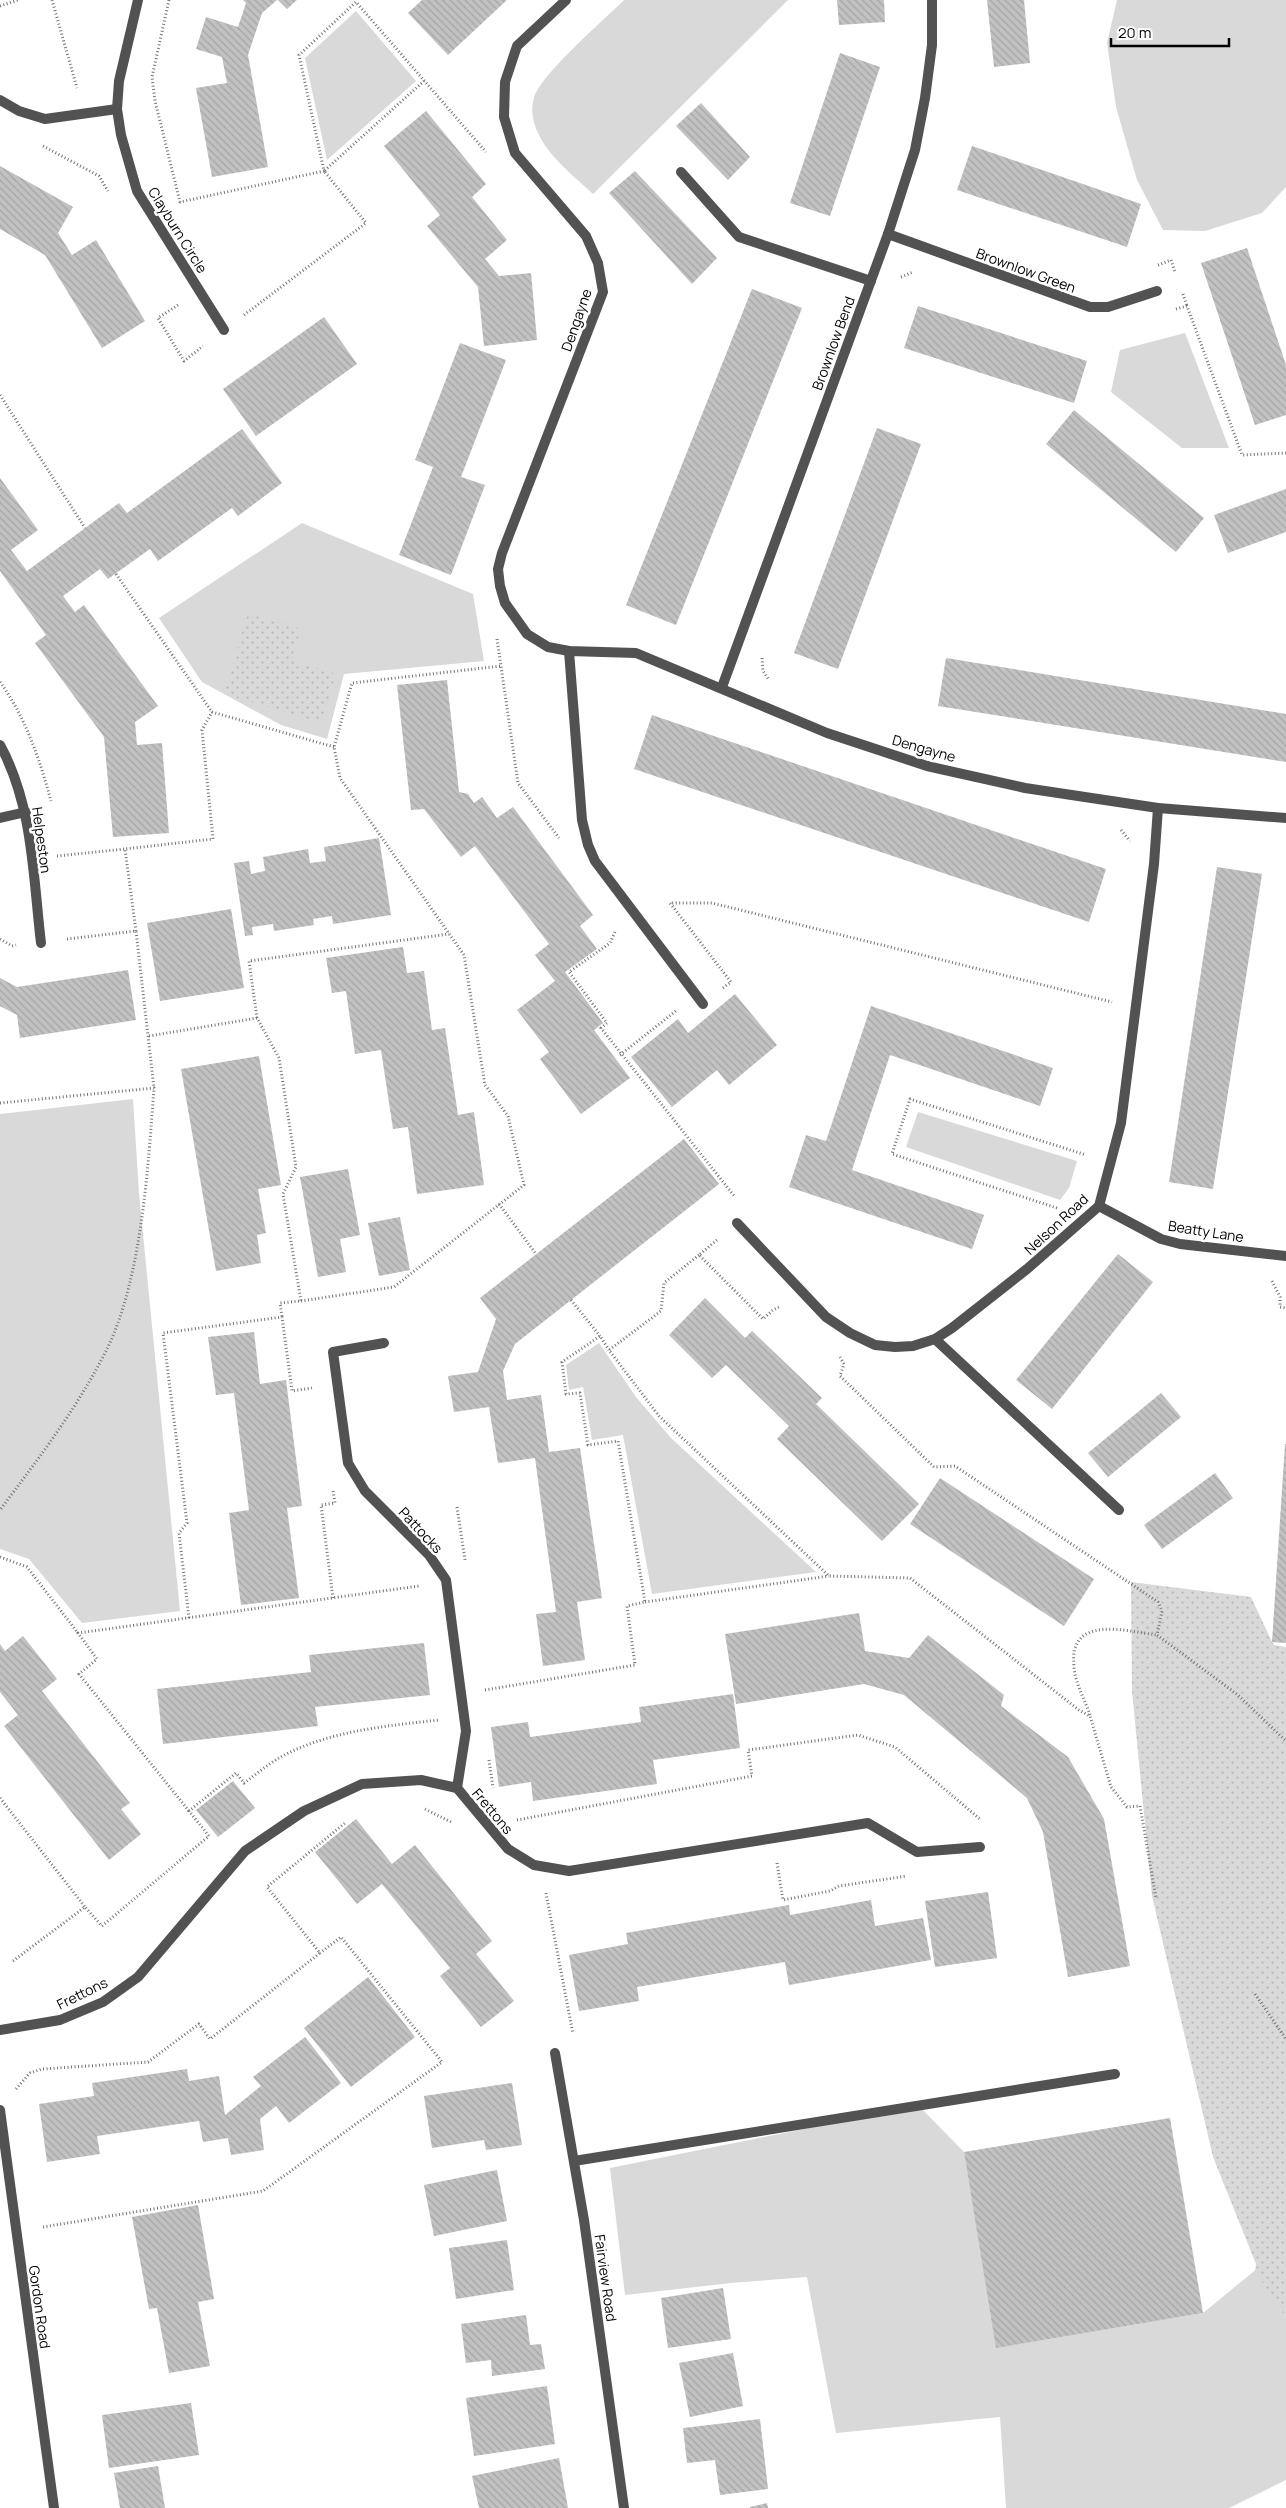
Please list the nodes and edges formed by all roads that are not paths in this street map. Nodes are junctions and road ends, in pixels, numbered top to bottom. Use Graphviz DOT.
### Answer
graph roads {
  1 [pos="138,0"];
  2 [pos="566,0"];
  3 [pos="932,0"];
  4 [pos="0,100"];
  5 [pos="117,109"];
  6 [pos="681,172"];
  7 [pos="888,234"];
  8 [pos="871,281"];
  9 [pos="1156,291"];
  10 [pos="224,330"];
  11 [pos="569,651"];
  12 [pos="722,687"];
  13 [pos="0,745"];
  14 [pos="1158,808"];
  15 [pos="26,812"];
  16 [pos="0,818"];
  17 [pos="1286,818"];
  18 [pos="41,943"];
  19 [pos="703,1004"];
  20 [pos="1099,1206"];
  21 [pos="737,1223"];
  22 [pos="1286,1256"];
  23 [pos="935,1339"];
  24 [pos="384,1343"];
  25 [pos="1119,1510"];
  26 [pos="457,1788"];
  27 [pos="980,1848"];
  28 [pos="0,2030"];
  29 [pos="555,2053"];
  30 [pos="1115,2074"];
  31 [pos="0,2110"];
  32 [pos="574,2161"];
  33 [pos="54,2508"];
  34 [pos="624,2508"];
  1 -- 5 [label="street, Clayburn Circle"];
  2 -- 11 [label="street, Dengayne"];
  3 -- 7 [label="street, Brownlow Bend"];
  4 -- 5 [label="street"];
  5 -- 10 [label="street, Clayburn Circle"];
  6 -- 8 [label="street"];
  7 -- 8 [label="street, Brownlow Bend"];
  7 -- 9 [label="street, Brownlow Green"];
  8 -- 12 [label="street, Brownlow Bend"];
  11 -- 12 [label="street, Dengayne"];
  11 -- 19 [label="street"];
  12 -- 14 [label="street, Dengayne"];
  13 -- 15 [label="street, Helpeston"];
  14 -- 17 [label="street, Dengayne"];
  14 -- 20 [label="street, Nelson Road"];
  15 -- 16 [label="street"];
  15 -- 18 [label="street, Helpeston"];
  20 -- 22 [label="street, Beatty Lane"];
  20 -- 23 [label="street, Nelson Road"];
  21 -- 23 [label="street, Nelson Road"];
  23 -- 25 [label="street"];
  24 -- 26 [label="street, Pattocks"];
  26 -- 27 [label="street, Frettons"];
  26 -- 28 [label="street, Frettons"];
  29 -- 32 [label="street, Fairview Road"];
  30 -- 32 [label="street"];
  31 -- 33 [label="street, Gordon Road"];
  32 -- 34 [label="street, Fairview Road"];
}
